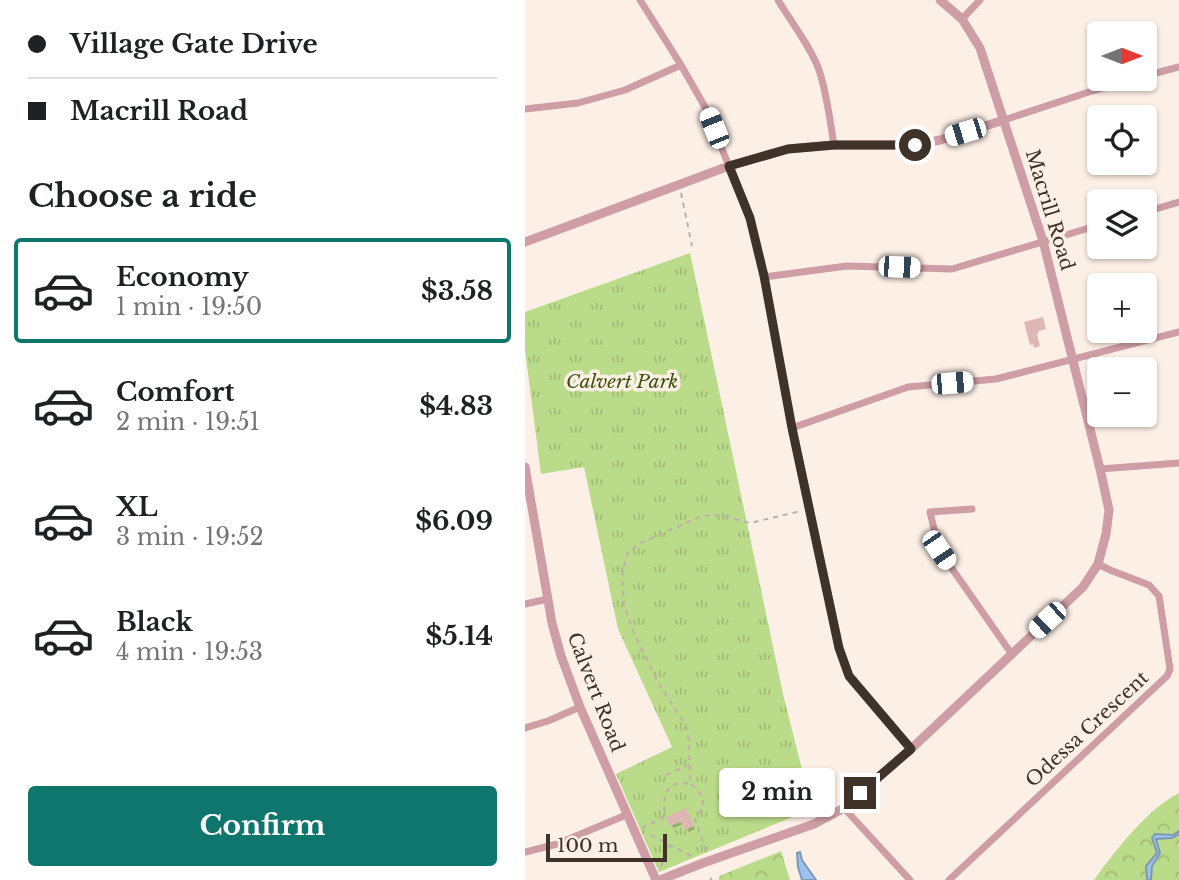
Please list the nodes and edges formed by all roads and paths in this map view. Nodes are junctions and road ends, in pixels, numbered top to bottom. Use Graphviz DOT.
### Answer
graph roads {
  1 [pos="640,0"];
  2 [pos="778,0"];
  3 [pos="940,0"];
  4 [pos="980,0"];
  5 [pos="962,19"];
  6 [pos="681,65"];
  7 [pos="1179,67"];
  8 [pos="1157,73"];
  9 [pos="1091,91"];
  10 [pos="525,109"];
  11 [pos="1004,120"];
  12 [pos="834,145"];
  13 [pos="729,166"];
  14 [pos="679,184"];
  15 [pos="1179,202"];
  16 [pos="1157,208"];
  17 [pos="1087,228"];
  18 [pos="1043,241"];
  19 [pos="525,242"];
  20 [pos="692,246"];
  21 [pos="764,276"];
  22 [pos="1179,332"];
  23 [pos="1073,360"];
  24 [pos="792,428"];
  25 [pos="1179,463"];
  26 [pos="525,467"];
  27 [pos="1100,469"];
  28 [pos="526,482"];
  29 [pos="809,509"];
  30 [pos="972,509"];
  31 [pos="1098,564"];
  32 [pos="548,598"];
  33 [pos="525,604"];
  34 [pos="1011,653"];
  35 [pos="580,707"];
  36 [pos="525,728"];
  37 [pos="911,749"];
  38 [pos="689,764"];
  39 [pos="666,775"];
  40 [pos="690,783"];
  41 [pos="844,808"];
  42 [pos="626,815"];
  43 [pos="634,832"];
  44 [pos="651,835"];
  45 [pos="669,845"];
  46 [pos="525,852"];
  47 [pos="706,862"];
  48 [pos="658,877"];
  49 [pos="910,880"];
  50 [pos="949,880"];
  1 -- 6 [label="street"];
  2 -- 12 [label="street"];
  3 -- 5 [label="street, Macrill Road"];
  4 -- 5 [label="street"];
  5 -- 11 [label="street, Macrill Road"];
  6 -- 10 [label="street"];
  6 -- 13 [label="street"];
  7 -- 8 [label="street"];
  9 -- 11 [label="street"];
  11 -- 12 [label="street"];
  11 -- 18 [label="street, Macrill Road"];
  12 -- 13 [label="street"];
  13 -- 14 [label="street"];
  13 -- 21 [label="street"];
  14 -- 19 [label="street"];
  14 -- 20 [label="path"];
  15 -- 16 [label="street"];
  17 -- 18 [label="street"];
  18 -- 21 [label="street"];
  18 -- 23 [label="street, Macrill Road"];
  21 -- 24 [label="street"];
  22 -- 23 [label="street"];
  23 -- 24 [label="street"];
  23 -- 27 [label="street, Macrill Road"];
  24 -- 29 [label="street"];
  25 -- 27 [label="street"];
  26 -- 28 [label="street, Calvert Road"];
  27 -- 31 [label="street, Macrill Road"];
  28 -- 32 [label="street, Calvert Road"];
  29 -- 37 [label="street"];
  29 -- 38 [label="path"];
  30 -- 34 [label="street"];
  31 -- 34 [label="street, Macrill Road"];
  31 -- 50 [label="street, Odessa Crescent"];
  32 -- 33 [label="street"];
  32 -- 35 [label="street, Calvert Road"];
  34 -- 37 [label="street, Macrill Road"];
  35 -- 36 [label="street"];
  35 -- 42 [label="street, Calvert Road"];
  37 -- 41 [label="street, Macrill Road"];
  38 -- 39 [label="path"];
  38 -- 40 [label="path"];
  40 -- 43 [label="path"];
  40 -- 47 [label="path"];
  41 -- 47 [label="street, Macrill Road"];
  41 -- 49 [label="street"];
  42 -- 43 [label="street, Calvert Road"];
  42 -- 46 [label="street"];
  43 -- 48 [label="street, Calvert Road"];
  44 -- 45 [label="path"];
  45 -- 47 [label="path"];
  45 -- 48 [label="path"];
  47 -- 48 [label="street, Macrill Road"];
}
